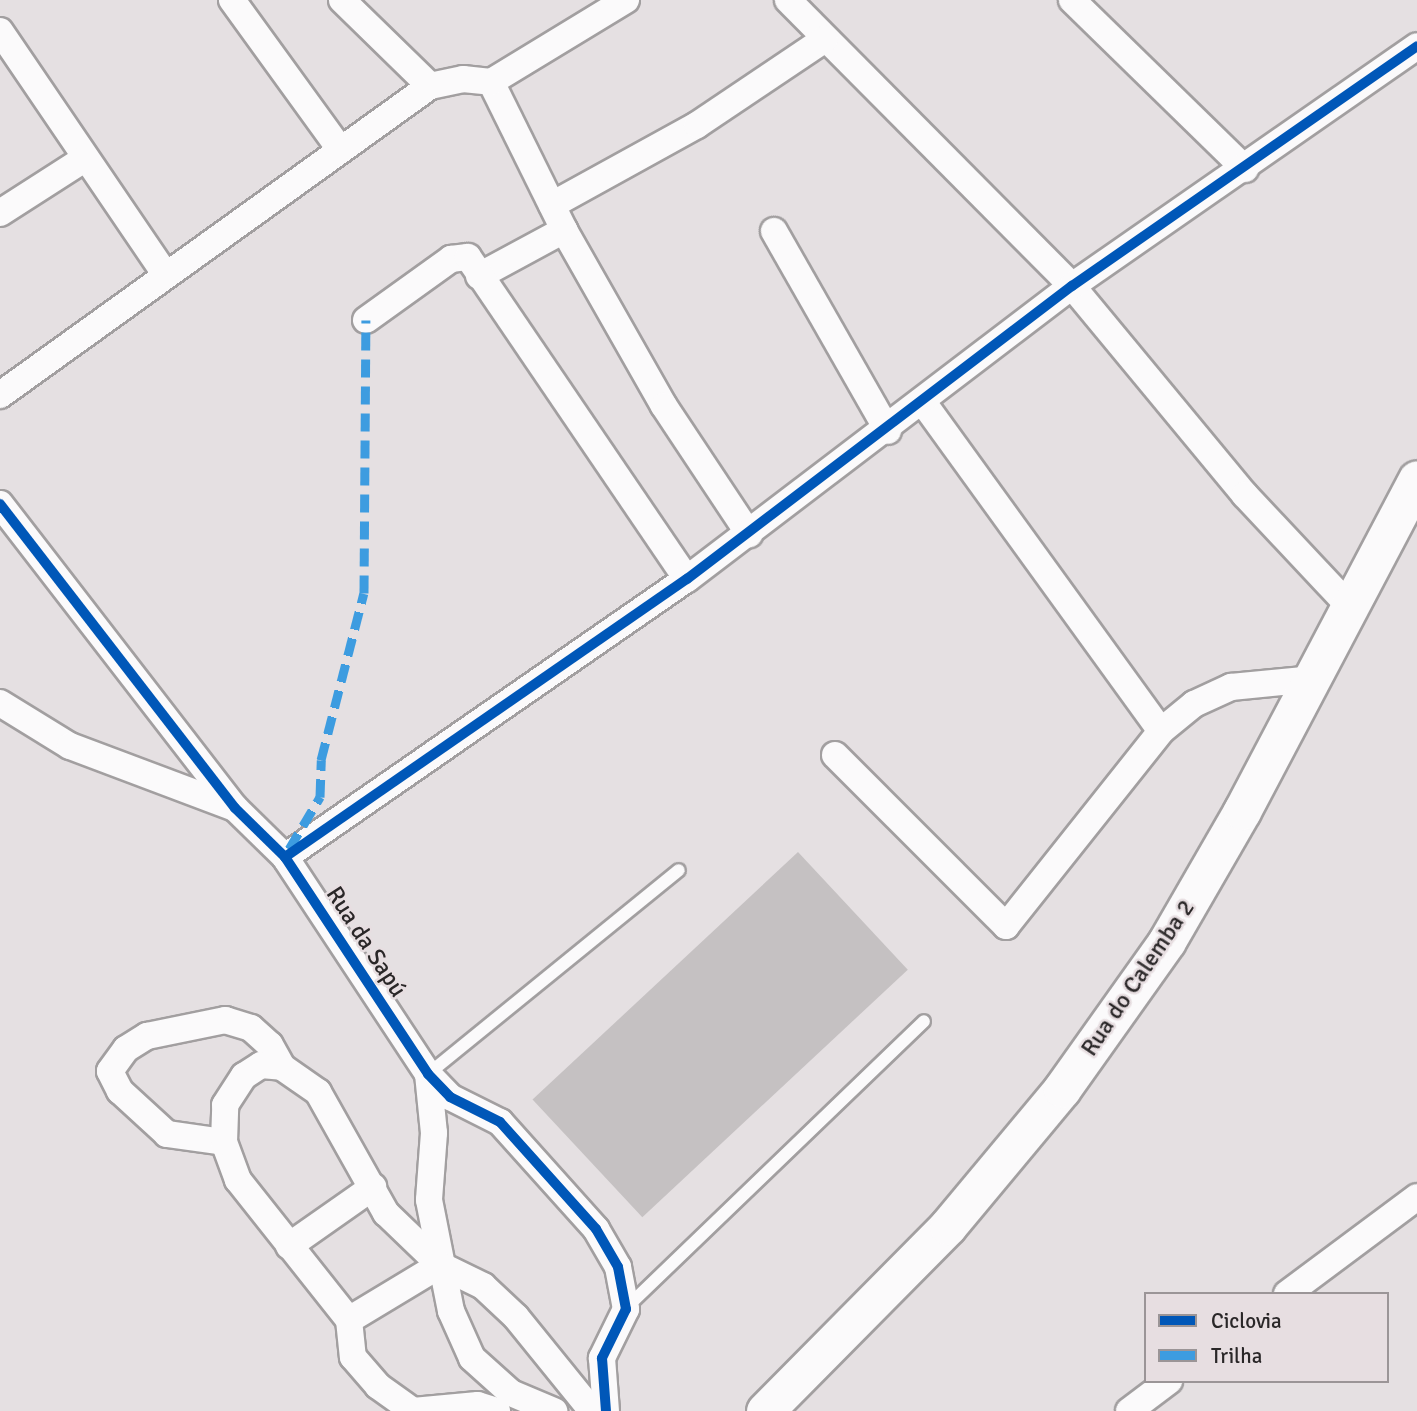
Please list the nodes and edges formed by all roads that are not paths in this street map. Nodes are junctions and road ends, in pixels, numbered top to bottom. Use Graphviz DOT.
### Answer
graph roads {
  1 [pos="232,0"];
  2 [pos="342,0"];
  3 [pos="626,0"];
  4 [pos="788,0"];
  5 [pos="1072,0"];
  6 [pos="0,31"];
  7 [pos="825,39"];
  8 [pos="1417,47"];
  9 [pos="491,82"];
  10 [pos="430,86"];
  11 [pos="339,148"];
  12 [pos="84,159"];
  13 [pos="1245,169"];
  14 [pos="552,205"];
  15 [pos="0,213"];
  16 [pos="564,230"];
  17 [pos="774,231"];
  18 [pos="164,272"];
  19 [pos="479,276"];
  20 [pos="1072,286"];
  21 [pos="366,320"];
  22 [pos="0,395"];
  23 [pos="922,401"];
  24 [pos="888,431"];
  25 [pos="1417,479"];
  26 [pos="0,504"];
  27 [pos="749,534"];
  28 [pos="687,579"];
  29 [pos="1350,607"];
  30 [pos="1312,679"];
  31 [pos="0,703"];
  32 [pos="1161,731"];
  33 [pos="835,755"];
  34 [pos="236,808"];
  35 [pos="285,856"];
  36 [pos="678,870"];
  37 [pos="924,1021"];
  38 [pos="282,1067"];
  39 [pos="428,1074"];
  40 [pos="225,1142"];
  41 [pos="373,1187"];
  42 [pos="1415,1201"];
  43 [pos="289,1246"];
  44 [pos="440,1265"];
  45 [pos="1290,1292"];
  46 [pos="626,1309"];
  47 [pos="349,1320"];
  48 [pos="601,1358"];
  49 [pos="1166,1383"];
  50 [pos="575,1385"];
  51 [pos="497,1411"];
  52 [pos="549,1411"];
  53 [pos="592,1411"];
  54 [pos="606,1411"];
  55 [pos="765,1411"];
  56 [pos="1129,1411"];
  1 -- 11 [label="street"];
  2 -- 10 [label="street"];
  3 -- 9 [label="street"];
  4 -- 7 [label="street"];
  5 -- 13 [label="street"];
  6 -- 12 [label="street"];
  7 -- 14 [label="street"];
  7 -- 20 [label="street"];
  8 -- 13 [label="street"];
  9 -- 10 [label="street"];
  9 -- 14 [label="street"];
  10 -- 11 [label="street"];
  11 -- 18 [label="street"];
  12 -- 15 [label="street"];
  12 -- 18 [label="street"];
  13 -- 20 [label="street"];
  14 -- 16 [label="street"];
  16 -- 19 [label="street"];
  16 -- 27 [label="street"];
  17 -- 24 [label="street"];
  18 -- 22 [label="street"];
  19 -- 21 [label="street"];
  19 -- 28 [label="street"];
  20 -- 23 [label="street"];
  20 -- 29 [label="street"];
  23 -- 24 [label="street"];
  23 -- 32 [label="street"];
  24 -- 27 [label="street"];
  25 -- 29 [label="main road, Rua do Calemba 2"];
  26 -- 34 [label="street, Rua da Sapú"];
  27 -- 28 [label="street"];
  28 -- 35 [label="street"];
  29 -- 30 [label="main road, Rua do Calemba 2"];
  30 -- 32 [label="street"];
  30 -- 55 [label="main road, Rua do Calemba 2"];
  31 -- 34 [label="street"];
  32 -- 33 [label="street"];
  34 -- 35 [label="street, Rua da Sapú"];
  35 -- 39 [label="street, Rua da Sapú"];
  36 -- 39 [label="lane"];
  37 -- 46 [label="lane"];
  38 -- 40 [label="street"];
  38 -- 40 [label="street"];
  38 -- 41 [label="street"];
  39 -- 44 [label="street"];
  39 -- 46 [label="street, Rua da Sapú"];
  40 -- 43 [label="street"];
  41 -- 43 [label="street"];
  41 -- 44 [label="street"];
  42 -- 45 [label="street"];
  43 -- 47 [label="street"];
  44 -- 47 [label="street"];
  44 -- 50 [label="street"];
  44 -- 52 [label="street"];
  46 -- 48 [label="street"];
  47 -- 51 [label="street"];
  48 -- 50 [label="street"];
  48 -- 54 [label="street"];
  49 -- 56 [label="street"];
  50 -- 52 [label="street"];
  50 -- 53 [label="street"];
}
